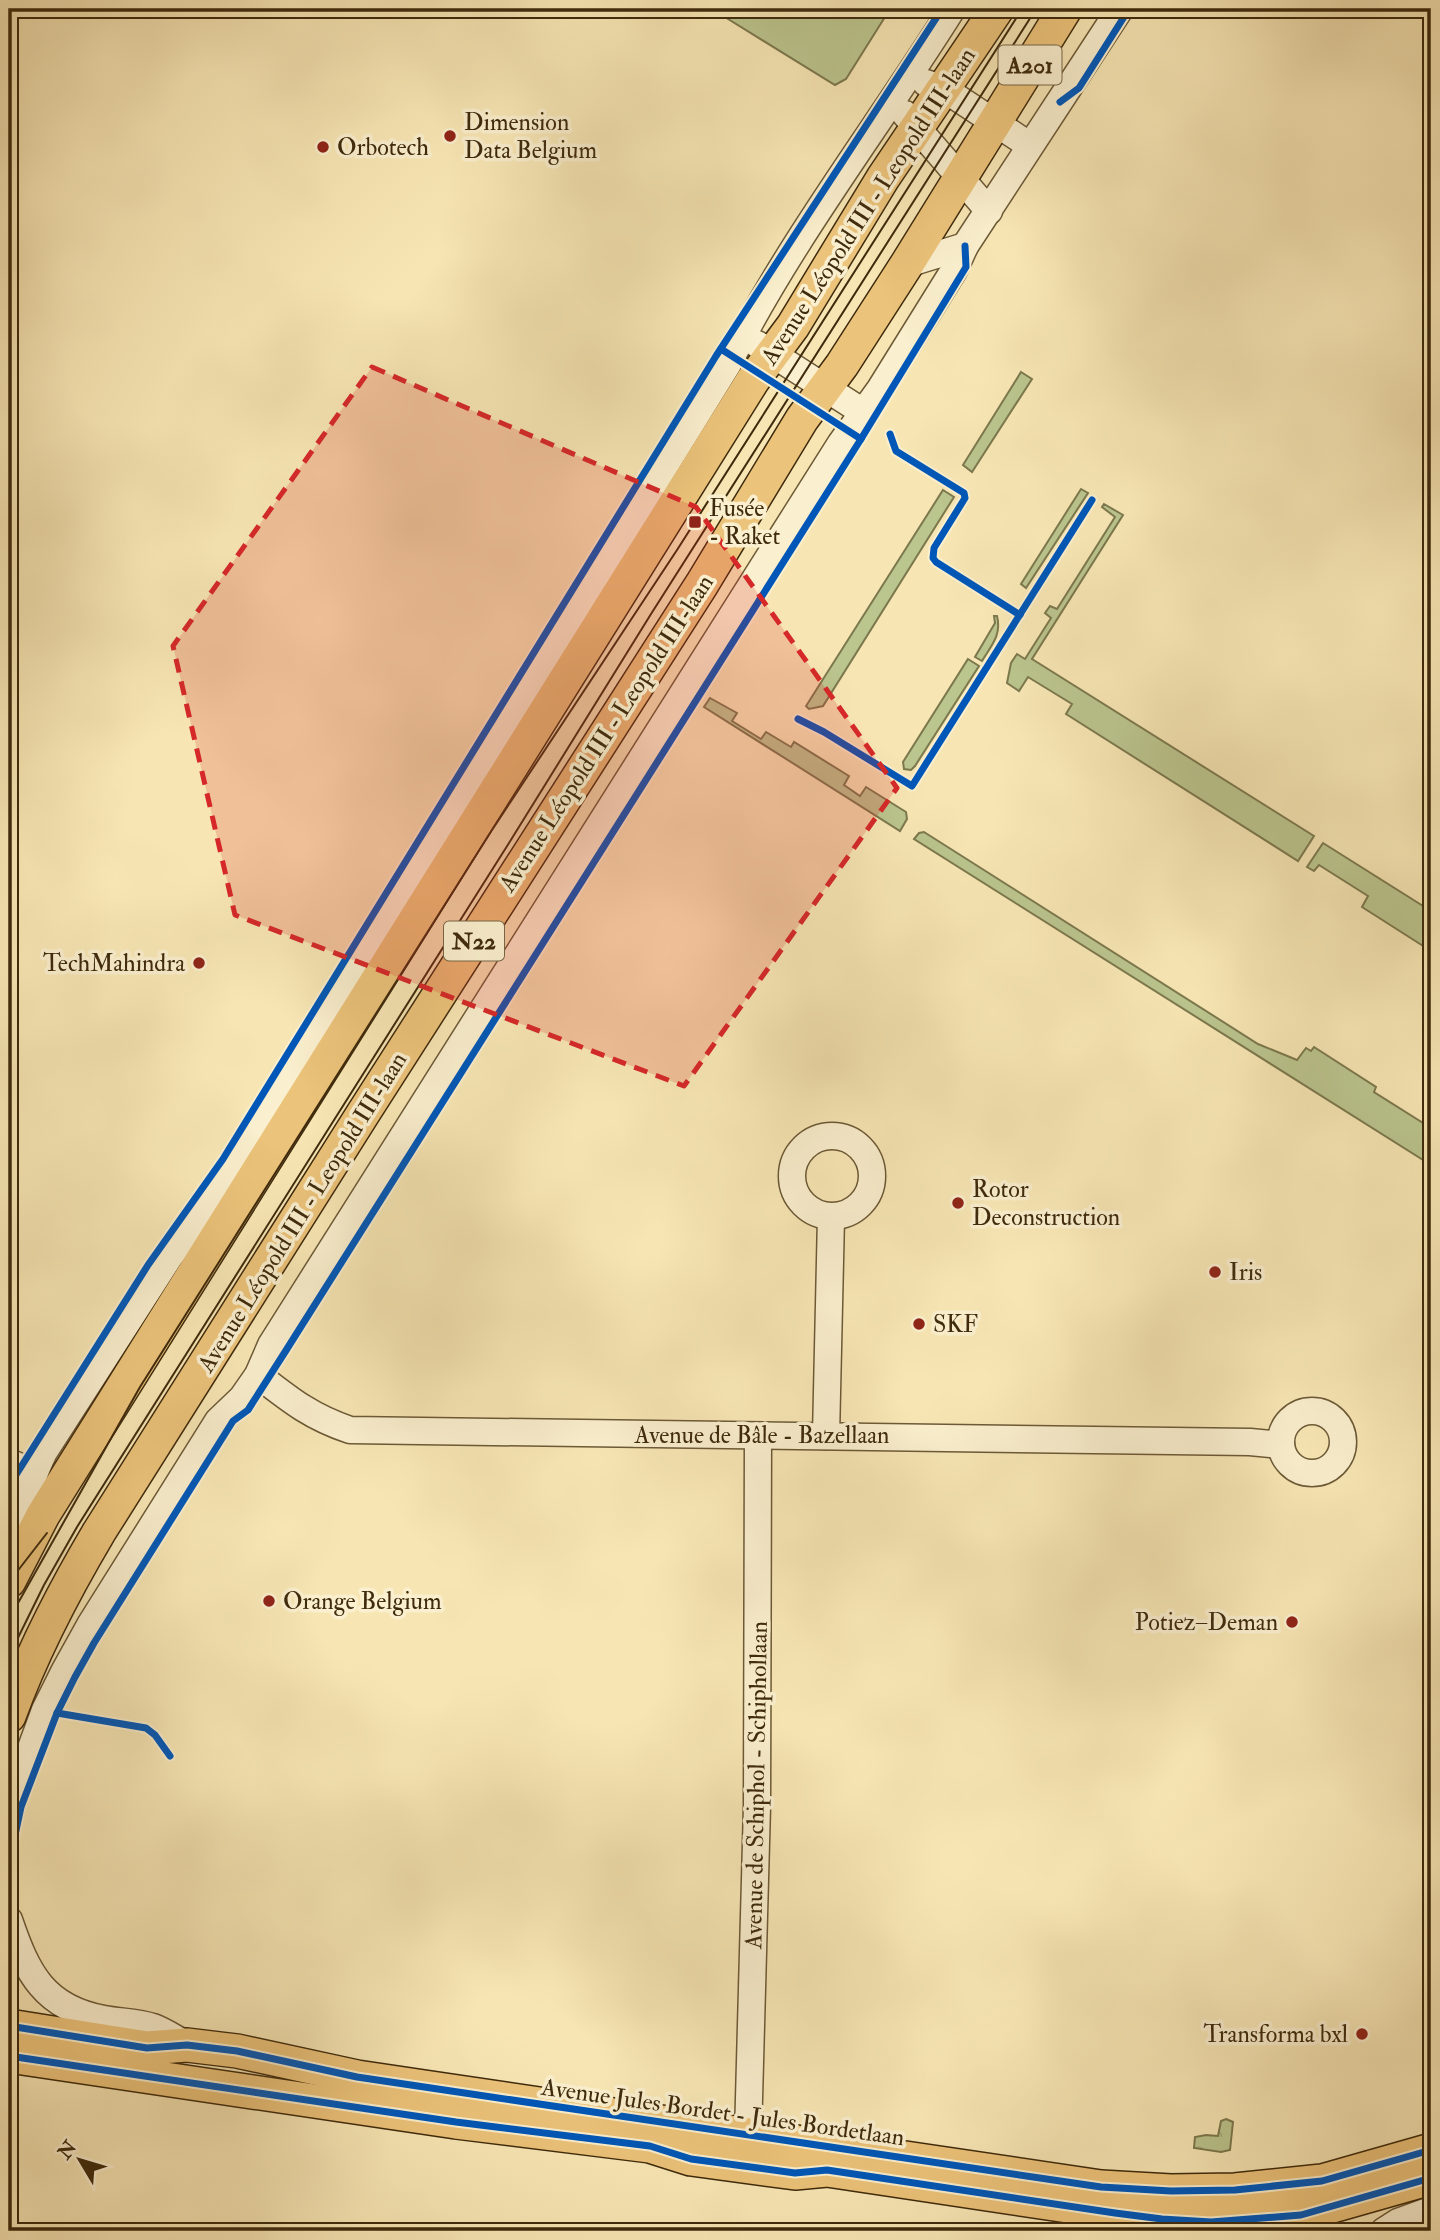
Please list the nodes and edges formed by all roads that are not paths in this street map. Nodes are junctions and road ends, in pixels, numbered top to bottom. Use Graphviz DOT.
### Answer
graph roads {
  1 [pos="952,9"];
  2 [pos="997,9"];
  3 [pos="1065,9"];
  4 [pos="1114,13"];
  5 [pos="908,76"];
  6 [pos="944,89"];
  7 [pos="892,99"];
  8 [pos="994,122"];
  9 [pos="917,128"];
  10 [pos="1029,145"];
  11 [pos="960,177"];
  12 [pos="989,211"];
  13 [pos="965,246"];
  14 [pos="907,264"];
  15 [pos="743,335"];
  16 [pos="772,354"];
  17 [pos="825,388"];
  18 [pos="863,412"];
  19 [pos="831,1217"];
  20 [pos="258,1375"];
  21 [pos="758,1436"];
  22 [pos="826,1436"];
  23 [pos="1281,1445"];
  24 [pos="9,1462"];
  25 [pos="34,1473"];
  26 [pos="9,1538"];
  27 [pos="9,1580"];
  28 [pos="9,1716"];
  29 [pos="9,1808"];
  30 [pos="9,1920"];
  31 [pos="9,2026"];
  32 [pos="187,2045"];
  33 [pos="9,2056"];
  34 [pos="748,2135"];
  35 [pos="606,2141"];
  36 [pos="1431,2150"];
  37 [pos="827,2170"];
  38 [pos="1431,2178"];
  39 [pos="1271,2186"];
  40 [pos="1431,2210"];
  41 [pos="1261,2225"];
  42 [pos="1384,2231"];
  1 -- 5 [label="street"];
  2 -- 6 [label="main road, Avenue Léopold III - Leopold III-laan / A201"];
  3 -- 8 [label="main road, Avenue Léopold III - Leopold III-laan / A201"];
  4 -- 10 [label="street"];
  5 -- 6 [label="street"];
  5 -- 7 [label="street"];
  6 -- 8 [label="street"];
  6 -- 9 [label="main road, Avenue Léopold III - Leopold III-laan / N22"];
  7 -- 9 [label="street"];
  7 -- 15 [label="street"];
  8 -- 10 [label="street"];
  8 -- 11 [label="main road, Avenue Léopold III - Leopold III-laan / N22"];
  9 -- 11 [label="street"];
  9 -- 16 [label="main road, Avenue Léopold III - Leopold III-laan / N22"];
  10 -- 12 [label="street"];
  11 -- 12 [label="street"];
  11 -- 14 [label="main road, Avenue Léopold III - Leopold III-laan / N22"];
  12 -- 13 [label="street"];
  13 -- 14 [label="street"];
  13 -- 18 [label="street"];
  14 -- 17 [label="main road, Avenue Léopold III - Leopold III-laan / N22"];
  15 -- 16 [label="street"];
  15 -- 25 [label="street"];
  16 -- 17 [label="street"];
  16 -- 27 [label="main road, Avenue Léopold III - Leopold III-laan / N22"];
  17 -- 18 [label="street"];
  17 -- 28 [label="main road, Avenue Léopold III - Leopold III-laan / N22"];
  18 -- 20 [label="street"];
  19 -- 22 [label="street"];
  20 -- 21 [label="street, Avenue de Bâle - Bazellaan"];
  20 -- 29 [label="street"];
  21 -- 22 [label="street, Avenue de Bâle - Bazellaan"];
  21 -- 34 [label="street, Avenue de Schiphol - Schiphollaan"];
  22 -- 23 [label="street, Avenue de Bâle - Bazellaan"];
  24 -- 25 [label="street"];
  25 -- 26 [label="street"];
  30 -- 32 [label="street"];
  31 -- 32 [label="main road, Avenue Jules Bordet - Jules Bordetlaan"];
  32 -- 34 [label="main road, Avenue Jules Bordet - Jules Bordetlaan"];
  33 -- 35 [label="main road, Avenue Jules Bordet - Jules Bordetlaan"];
  34 -- 35 [label="street, Avenue Jules Bordet - Jules Bordetlaan"];
  34 -- 37 [label="street, Avenue Jules Bordet - Jules Bordetlaan"];
  34 -- 39 [label="main road, Avenue Jules Bordet - Jules Bordetlaan"];
  35 -- 37 [label="main road, Avenue Jules Bordet - Jules Bordetlaan"];
  36 -- 39 [label="main road, Avenue Jules Bordet - Jules Bordetlaan"];
  37 -- 41 [label="main road, Avenue Jules Bordet - Jules Bordetlaan"];
  38 -- 41 [label="main road, Avenue Jules Bordet - Jules Bordetlaan"];
  39 -- 41 [label="street"];
  40 -- 42 [label="street"];
}
